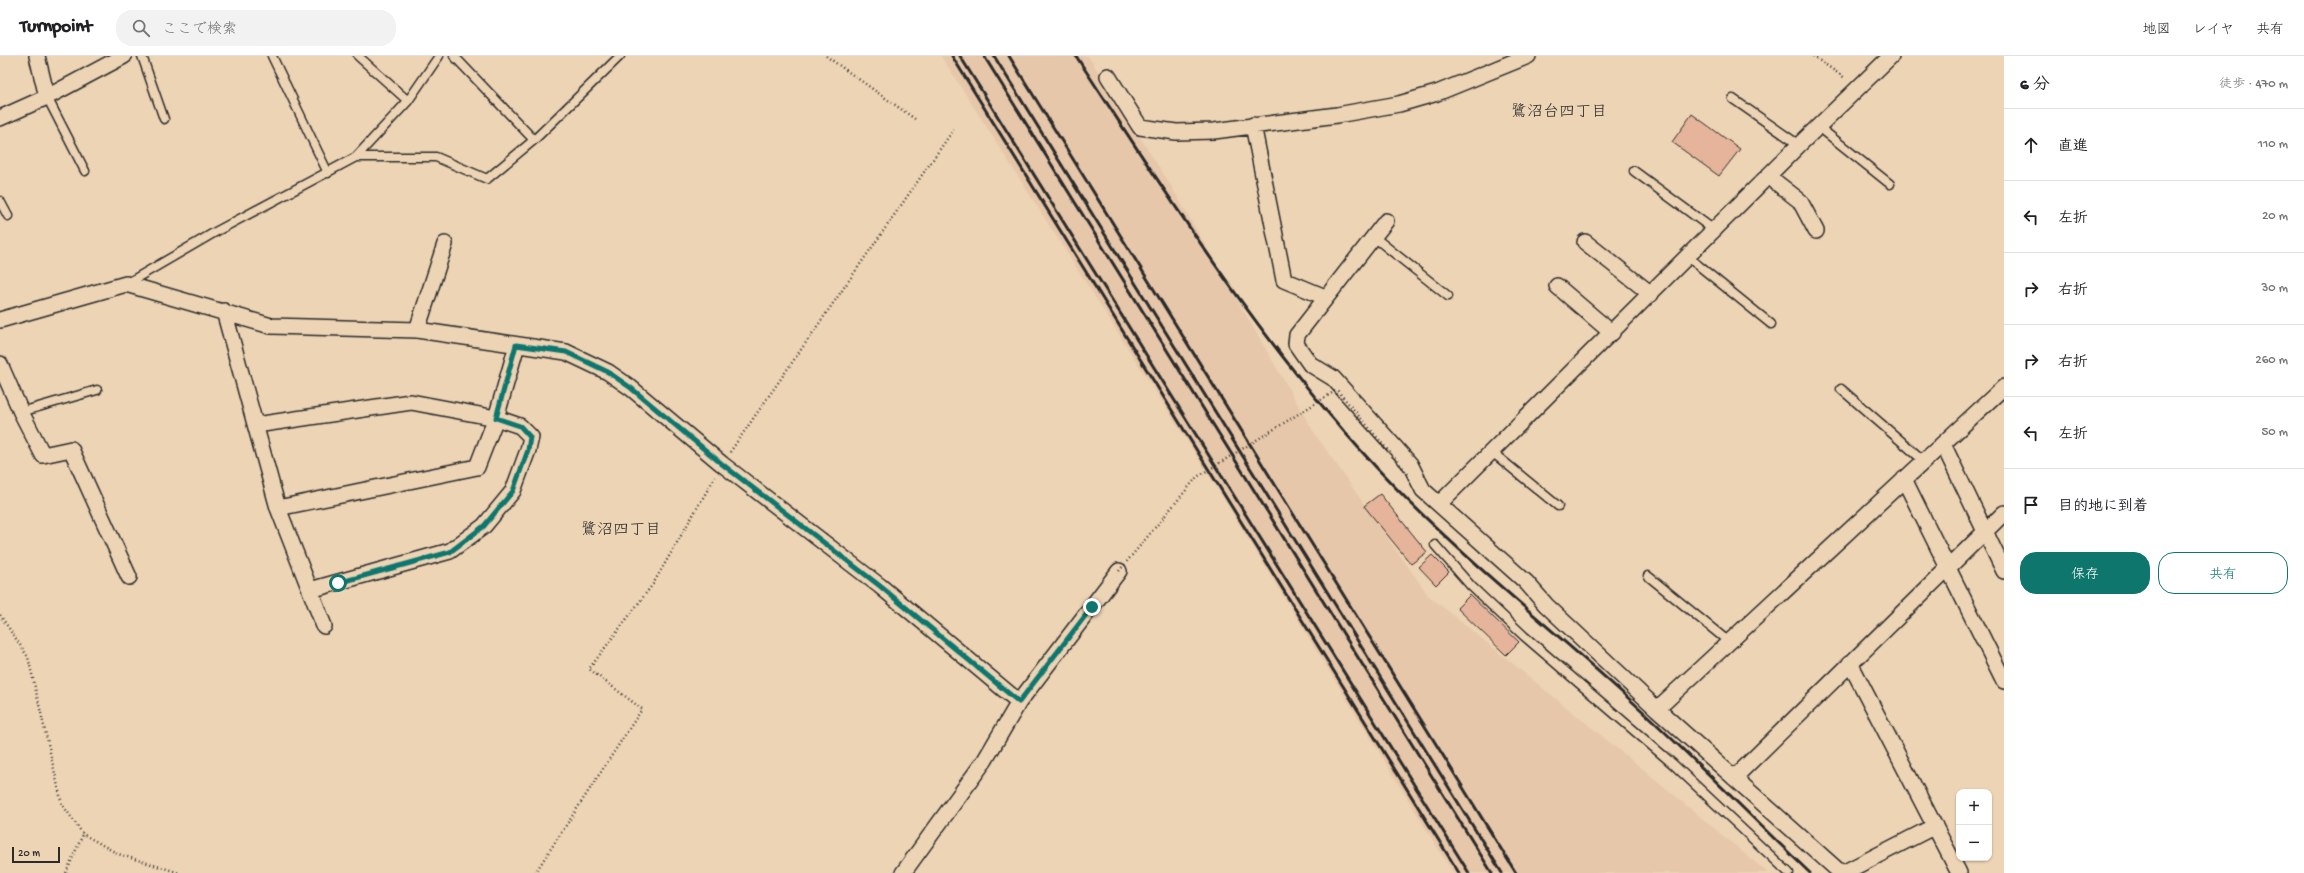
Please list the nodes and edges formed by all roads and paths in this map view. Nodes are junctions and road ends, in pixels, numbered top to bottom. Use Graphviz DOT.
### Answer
graph roads {
  1 [pos="37,56"];
  2 [pos="124,56"];
  3 [pos="142,56"];
  4 [pos="272,56"];
  5 [pos="358,56"];
  6 [pos="439,56"];
  7 [pos="454,56"];
  8 [pos="620,56"];
  9 [pos="826,56"];
  10 [pos="1528,56"];
  11 [pos="1813,56"];
  12 [pos="1891,56"];
  13 [pos="1108,76"];
  14 [pos="1859,88"];
  15 [pos="47,97"];
  16 [pos="1733,99"];
  17 [pos="408,101"];
  18 [pos="0,118"];
  19 [pos="164,118"];
  20 [pos="915,119"];
  21 [pos="1253,125"];
  22 [pos="1819,126"];
  23 [pos="954,129"];
  24 [pos="534,140"];
  25 [pos="1799,145"];
  26 [pos="356,157"];
  27 [pos="85,171"];
  28 [pos="1634,171"];
  29 [pos="328,173"];
  30 [pos="1768,176"];
  31 [pos="1890,184"];
  32 [pos="0,201"];
  33 [pos="8,216"];
  34 [pos="1386,221"];
  35 [pos="1714,230"];
  36 [pos="1816,230"];
  37 [pos="1374,237"];
  38 [pos="1585,242"];
  39 [pos="445,244"];
  40 [pos="1688,257"];
  41 [pos="126,284"];
  42 [pos="1556,286"];
  43 [pos="1651,294"];
  44 [pos="1448,296"];
  45 [pos="1325,297"];
  46 [pos="224,311"];
  47 [pos="0,320"];
  48 [pos="1771,324"];
  49 [pos="417,330"];
  50 [pos="1612,333"];
  51 [pos="516,345"];
  52 [pos="0,364"];
  53 [pos="2004,387"];
  54 [pos="1841,389"];
  55 [pos="97,390"];
  56 [pos="21,412"];
  57 [pos="496,418"];
  58 [pos="256,425"];
  59 [pos="1943,444"];
  60 [pos="1492,452"];
  61 [pos="1924,461"];
  62 [pos="722,464"];
  63 [pos="1408,474"];
  64 [pos="1904,479"];
  65 [pos="1439,504"];
  66 [pos="1558,506"];
  67 [pos="278,508"];
  68 [pos="2004,513"];
  69 [pos="1985,532"];
  70 [pos="1435,545"];
  71 [pos="1948,566"];
  72 [pos="1119,571"];
  73 [pos="2004,571"];
  74 [pos="1648,576"];
  75 [pos="129,578"];
  76 [pos="310,590"];
  77 [pos="0,615"];
  78 [pos="324,626"];
  79 [pos="1729,642"];
  80 [pos="1850,663"];
  81 [pos="2004,681"];
  82 [pos="1019,702"];
  83 [pos="1657,709"];
  84 [pos="1734,778"];
  85 [pos="1935,826"];
  86 [pos="83,834"];
  87 [pos="66,873"];
  88 [pos="180,873"];
  89 [pos="535,873"];
  90 [pos="903,873"];
  91 [pos="1789,873"];
  92 [pos="1842,873"];
  93 [pos="1959,873"];
  1 -- 15 [label="street"];
  2 -- 15 [label="street"];
  3 -- 19 [label="lane"];
  4 -- 29 [label="lane"];
  5 -- 17 [label="lane"];
  6 -- 17 [label="lane"];
  7 -- 24 [label="lane"];
  8 -- 24 [label="lane"];
  9 -- 20 [label="path"];
  10 -- 21 [label="street"];
  11 -- 14 [label="path"];
  12 -- 14 [label="street"];
  13 -- 21 [label="street"];
  14 -- 22 [label="street"];
  15 -- 18 [label="street"];
  15 -- 27 [label="lane"];
  16 -- 25 [label="lane"];
  17 -- 26 [label="lane"];
  21 -- 45 [label="street"];
  22 -- 25 [label="street"];
  22 -- 31 [label="lane"];
  23 -- 62 [label="path"];
  24 -- 26 [label="lane"];
  25 -- 30 [label="street"];
  26 -- 29 [label="lane"];
  28 -- 35 [label="lane"];
  29 -- 41 [label="lane"];
  30 -- 35 [label="street"];
  30 -- 36 [label="street"];
  32 -- 33 [label="lane"];
  34 -- 37 [label="street"];
  35 -- 40 [label="street"];
  37 -- 44 [label="lane"];
  37 -- 45 [label="street"];
  38 -- 43 [label="street"];
  39 -- 49 [label="street"];
  40 -- 43 [label="street"];
  40 -- 48 [label="lane"];
  41 -- 46 [label="street"];
  41 -- 47 [label="street"];
  42 -- 50 [label="street"];
  43 -- 50 [label="street"];
  45 -- 65 [label="street"];
  46 -- 49 [label="street"];
  46 -- 58 [label="street"];
  49 -- 51 [label="street"];
  50 -- 60 [label="street"];
  51 -- 57 [label="street"];
  51 -- 62 [label="street"];
  52 -- 56 [label="street"];
  53 -- 59 [label="street"];
  54 -- 61 [label="lane"];
  55 -- 56 [label="lane"];
  56 -- 75 [label="street"];
  57 -- 58 [label="street"];
  57 -- 67 [label="street"];
  57 -- 76 [label="street"];
  58 -- 67 [label="street"];
  59 -- 61 [label="street"];
  59 -- 69 [label="street"];
  60 -- 65 [label="street"];
  60 -- 66 [label="lane"];
  61 -- 64 [label="street"];
  62 -- 82 [label="street"];
  62 -- 89 [label="path"];
  63 -- 72 [label="path, bridge"];
  64 -- 71 [label="street"];
  64 -- 79 [label="street"];
  65 -- 83 [label="street"];
  67 -- 76 [label="street"];
  68 -- 69 [label="street"];
  69 -- 71 [label="street"];
  69 -- 73 [label="street"];
  70 -- 91 [label="lane"];
  71 -- 80 [label="street"];
  71 -- 81 [label="street"];
  72 -- 82 [label="street"];
  74 -- 79 [label="lane"];
  76 -- 78 [label="street"];
  77 -- 86 [label="path"];
  79 -- 83 [label="street"];
  80 -- 84 [label="street"];
  80 -- 85 [label="street"];
  82 -- 90 [label="street"];
  83 -- 84 [label="street"];
  84 -- 92 [label="street"];
  85 -- 92 [label="street"];
  85 -- 93 [label="street"];
  86 -- 87 [label="path"];
  86 -- 88 [label="path"];
}
